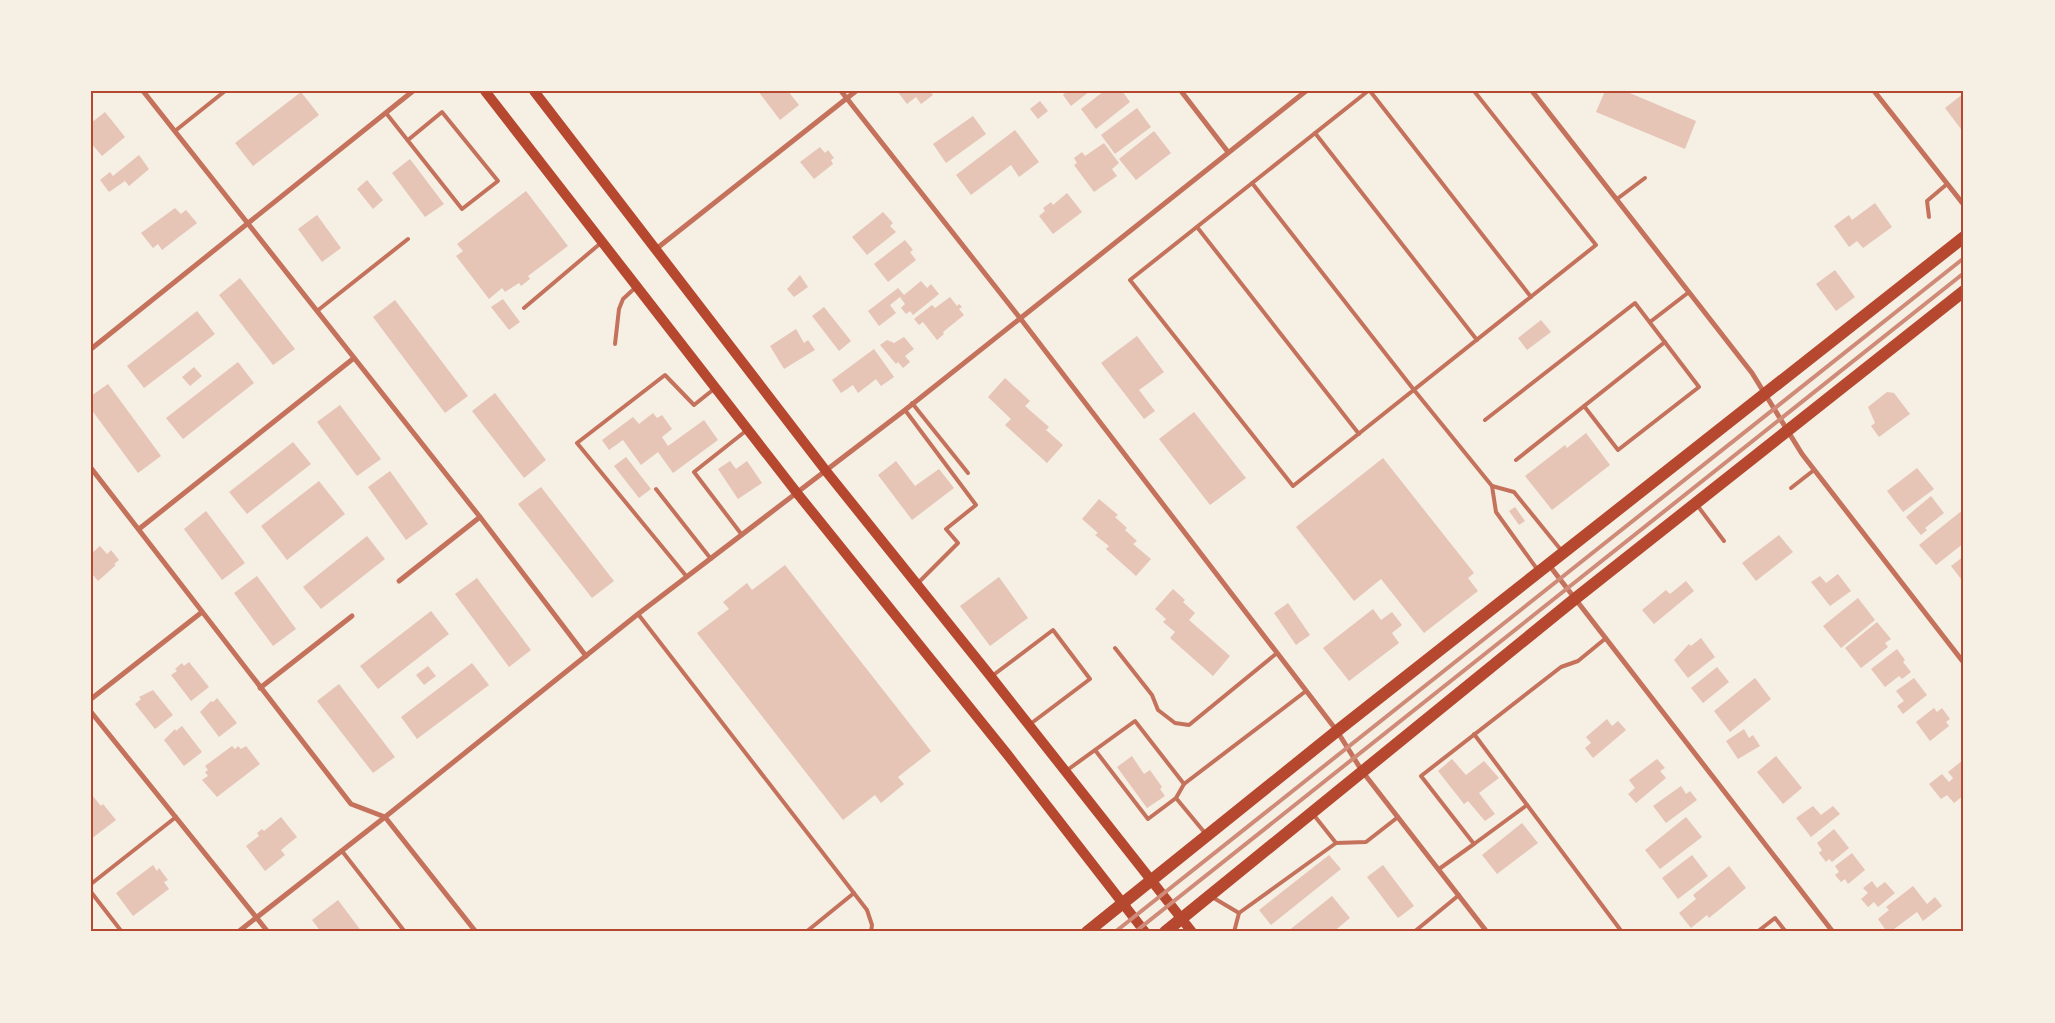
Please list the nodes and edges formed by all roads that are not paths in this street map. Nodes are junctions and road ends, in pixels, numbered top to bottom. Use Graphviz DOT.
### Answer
graph roads {
  1 [pos="143,91"];
  2 [pos="225,91"];
  3 [pos="413,91"];
  4 [pos="485,91"];
  5 [pos="534,91"];
  6 [pos="841,91"];
  7 [pos="856,91"];
  8 [pos="1181,91"];
  9 [pos="1306,91"];
  10 [pos="1369,91"];
  11 [pos="1474,91"];
  12 [pos="1532,91"];
  13 [pos="1874,91"];
  14 [pos="847,98"];
  15 [pos="386,113"];
  16 [pos="174,131"];
  17 [pos="1315,133"];
  18 [pos="408,140"];
  19 [pos="1228,152"];
  20 [pos="1645,178"];
  21 [pos="1252,183"];
  22 [pos="1947,184"];
  23 [pos="1617,199"];
  24 [pos="1964,205"];
  25 [pos="1929,216"];
  26 [pos="247,225"];
  27 [pos="1197,227"];
  28 [pos="1964,237"];
  29 [pos="408,239"];
  30 [pos="602,242"];
  31 [pos="656,249"];
  32 [pos="636,287"];
  33 [pos="1964,291"];
  34 [pos="1689,292"];
  35 [pos="1531,297"];
  36 [pos="524,308"];
  37 [pos="317,312"];
  38 [pos="1020,318"];
  39 [pos="1650,322"];
  40 [pos="1477,340"];
  41 [pos="1665,342"];
  42 [pos="615,344"];
  43 [pos="91,349"];
  44 [pos="354,358"];
  45 [pos="715,388"];
  46 [pos="1414,390"];
  47 [pos="1766,394"];
  48 [pos="912,404"];
  49 [pos="1584,406"];
  50 [pos="905,410"];
  51 [pos="1485,420"];
  52 [pos="748,430"];
  53 [pos="1788,431"];
  54 [pos="1359,434"];
  55 [pos="1516,460"];
  56 [pos="91,468"];
  57 [pos="1814,470"];
  58 [pos="826,472"];
  59 [pos="968,473"];
  60 [pos="1492,486"];
  61 [pos="1791,488"];
  62 [pos="656,489"];
  63 [pos="797,494"];
  64 [pos="1696,504"];
  65 [pos="480,516"];
  66 [pos="139,529"];
  67 [pos="742,535"];
  68 [pos="1724,541"];
  69 [pos="1563,553"];
  70 [pos="711,559"];
  71 [pos="1544,568"];
  72 [pos="688,577"];
  73 [pos="399,582"];
  74 [pos="916,584"];
  75 [pos="1576,598"];
  76 [pos="202,612"];
  77 [pos="638,614"];
  78 [pos="352,616"];
  79 [pos="1606,638"];
  80 [pos="1114,648"];
  81 [pos="1277,653"];
  82 [pos="586,656"];
  83 [pos="1964,663"];
  84 [pos="991,677"];
  85 [pos="260,688"];
  86 [pos="1306,691"];
  87 [pos="91,700"];
  88 [pos="91,712"];
  89 [pos="1029,725"];
  90 [pos="1337,731"];
  91 [pos="1474,734"];
  92 [pos="1094,750"];
  93 [pos="1066,771"];
  94 [pos="1362,771"];
  95 [pos="1184,784"];
  96 [pos="1176,798"];
  97 [pos="1527,804"];
  98 [pos="1312,812"];
  99 [pos="386,817"];
  100 [pos="1398,817"];
  101 [pos="176,818"];
  102 [pos="1207,836"];
  103 [pos="1336,843"];
  104 [pos="1474,844"];
  105 [pos="342,852"];
  106 [pos="1439,869"];
  107 [pos="1151,880"];
  108 [pos="91,884"];
  109 [pos="91,892"];
  110 [pos="854,893"];
  111 [pos="1459,895"];
  112 [pos="1210,896"];
  113 [pos="1123,903"];
  114 [pos="1239,913"];
  115 [pos="256,918"];
  116 [pos="1182,919"];
  117 [pos="122,932"];
  118 [pos="238,932"];
  119 [pos="268,932"];
  120 [pos="405,932"];
  121 [pos="476,932"];
  122 [pos="806,932"];
  123 [pos="872,932"];
  124 [pos="1087,932"];
  125 [pos="1145,932"];
  126 [pos="1165,932"];
  127 [pos="1192,932"];
  128 [pos="1234,932"];
  129 [pos="1414,932"];
  130 [pos="1488,932"];
  131 [pos="1622,932"];
  132 [pos="1757,932"];
  133 [pos="1786,932"];
  134 [pos="1833,932"];
  1 -- 16 [label="street"];
  2 -- 16 [label="lane"];
  3 -- 15 [label="street"];
  4 -- 30 [label="main road"];
  5 -- 31 [label="main road"];
  6 -- 14 [label="street"];
  7 -- 14 [label="street"];
  8 -- 19 [label="street"];
  9 -- 19 [label="street"];
  10 -- 17 [label="lane"];
  10 -- 35 [label="lane"];
  11 -- 35 [label="lane"];
  12 -- 23 [label="street"];
  13 -- 22 [label="street"];
  14 -- 31 [label="street"];
  14 -- 38 [label="street"];
  15 -- 18 [label="lane"];
  15 -- 26 [label="street"];
  16 -- 26 [label="street"];
  17 -- 21 [label="lane"];
  17 -- 40 [label="lane"];
  18 -- 18 [label="lane"];
  19 -- 38 [label="street"];
  20 -- 23 [label="lane"];
  21 -- 27 [label="lane"];
  21 -- 46 [label="lane"];
  22 -- 24 [label="street"];
  22 -- 25 [label="lane"];
  23 -- 34 [label="street"];
  26 -- 37 [label="street"];
  26 -- 43 [label="street"];
  27 -- 54 [label="lane"];
  27 -- 54 [label="lane"];
  28 -- 47 [label="main road"];
  29 -- 37 [label="lane"];
  30 -- 32 [label="main road"];
  30 -- 36 [label="lane"];
  31 -- 58 [label="main road"];
  32 -- 42 [label="lane"];
  32 -- 45 [label="main road"];
  33 -- 53 [label="main road"];
  34 -- 39 [label="lane"];
  34 -- 47 [label="street"];
  35 -- 40 [label="lane"];
  37 -- 44 [label="street"];
  38 -- 48 [label="street"];
  38 -- 81 [label="street"];
  39 -- 41 [label="lane"];
  39 -- 51 [label="lane"];
  40 -- 46 [label="lane"];
  41 -- 49 [label="lane"];
  41 -- 49 [label="lane"];
  44 -- 65 [label="street"];
  44 -- 66 [label="street"];
  45 -- 52 [label="main road"];
  45 -- 72 [label="lane"];
  46 -- 54 [label="lane"];
  46 -- 60 [label="lane"];
  47 -- 53 [label="street"];
  47 -- 69 [label="main road"];
  48 -- 50 [label="street"];
  48 -- 59 [label="lane"];
  49 -- 55 [label="lane"];
  50 -- 58 [label="street"];
  50 -- 74 [label="lane"];
  52 -- 63 [label="main road"];
  52 -- 67 [label="lane"];
  53 -- 57 [label="street"];
  53 -- 64 [label="main road"];
  56 -- 66 [label="street"];
  57 -- 61 [label="lane"];
  57 -- 83 [label="street"];
  58 -- 63 [label="street"];
  58 -- 74 [label="main road"];
  60 -- 69 [label="lane"];
  60 -- 71 [label="lane"];
  62 -- 70 [label="lane"];
  63 -- 67 [label="street"];
  63 -- 113 [label="main road"];
  64 -- 68 [label="lane"];
  64 -- 75 [label="main road"];
  65 -- 73 [label="street"];
  65 -- 82 [label="street"];
  66 -- 76 [label="street"];
  67 -- 70 [label="street"];
  69 -- 71 [label="main road"];
  70 -- 72 [label="street"];
  71 -- 75 [label="street"];
  71 -- 90 [label="main road"];
  72 -- 77 [label="street"];
  74 -- 84 [label="main road"];
  75 -- 79 [label="street"];
  75 -- 94 [label="main road"];
  76 -- 85 [label="street"];
  76 -- 87 [label="street"];
  77 -- 82 [label="street"];
  77 -- 110 [label="lane"];
  78 -- 85 [label="street"];
  79 -- 91 [label="lane"];
  79 -- 134 [label="street"];
  80 -- 81 [label="lane"];
  81 -- 86 [label="street"];
  82 -- 99 [label="street"];
  84 -- 89 [label="main road"];
  84 -- 89 [label="lane"];
  85 -- 99 [label="street"];
  86 -- 90 [label="street"];
  86 -- 95 [label="lane"];
  88 -- 101 [label="street"];
  89 -- 93 [label="main road"];
  90 -- 94 [label="street"];
  90 -- 102 [label="main road"];
  91 -- 97 [label="lane"];
  91 -- 104 [label="lane"];
  92 -- 93 [label="lane"];
  92 -- 95 [label="lane"];
  92 -- 96 [label="lane"];
  93 -- 107 [label="main road"];
  94 -- 98 [label="main road"];
  94 -- 100 [label="street"];
  95 -- 96 [label="lane"];
  96 -- 102 [label="lane"];
  97 -- 104 [label="lane"];
  97 -- 131 [label="lane"];
  98 -- 103 [label="lane"];
  98 -- 112 [label="main road"];
  99 -- 105 [label="street"];
  99 -- 121 [label="street"];
  100 -- 103 [label="lane"];
  100 -- 106 [label="street"];
  101 -- 108 [label="lane"];
  101 -- 115 [label="street"];
  102 -- 107 [label="main road"];
  103 -- 114 [label="lane"];
  104 -- 106 [label="lane"];
  105 -- 115 [label="street"];
  105 -- 120 [label="lane"];
  106 -- 111 [label="street"];
  107 -- 113 [label="main road"];
  107 -- 116 [label="main road"];
  109 -- 117 [label="lane"];
  110 -- 122 [label="lane"];
  110 -- 123 [label="lane"];
  111 -- 129 [label="lane"];
  111 -- 130 [label="street"];
  112 -- 114 [label="lane"];
  112 -- 116 [label="main road"];
  113 -- 124 [label="main road"];
  113 -- 125 [label="main road"];
  114 -- 128 [label="lane"];
  115 -- 118 [label="street"];
  115 -- 119 [label="street"];
  116 -- 126 [label="main road"];
  116 -- 127 [label="main road"];
  132 -- 133 [label="lane"];
}
